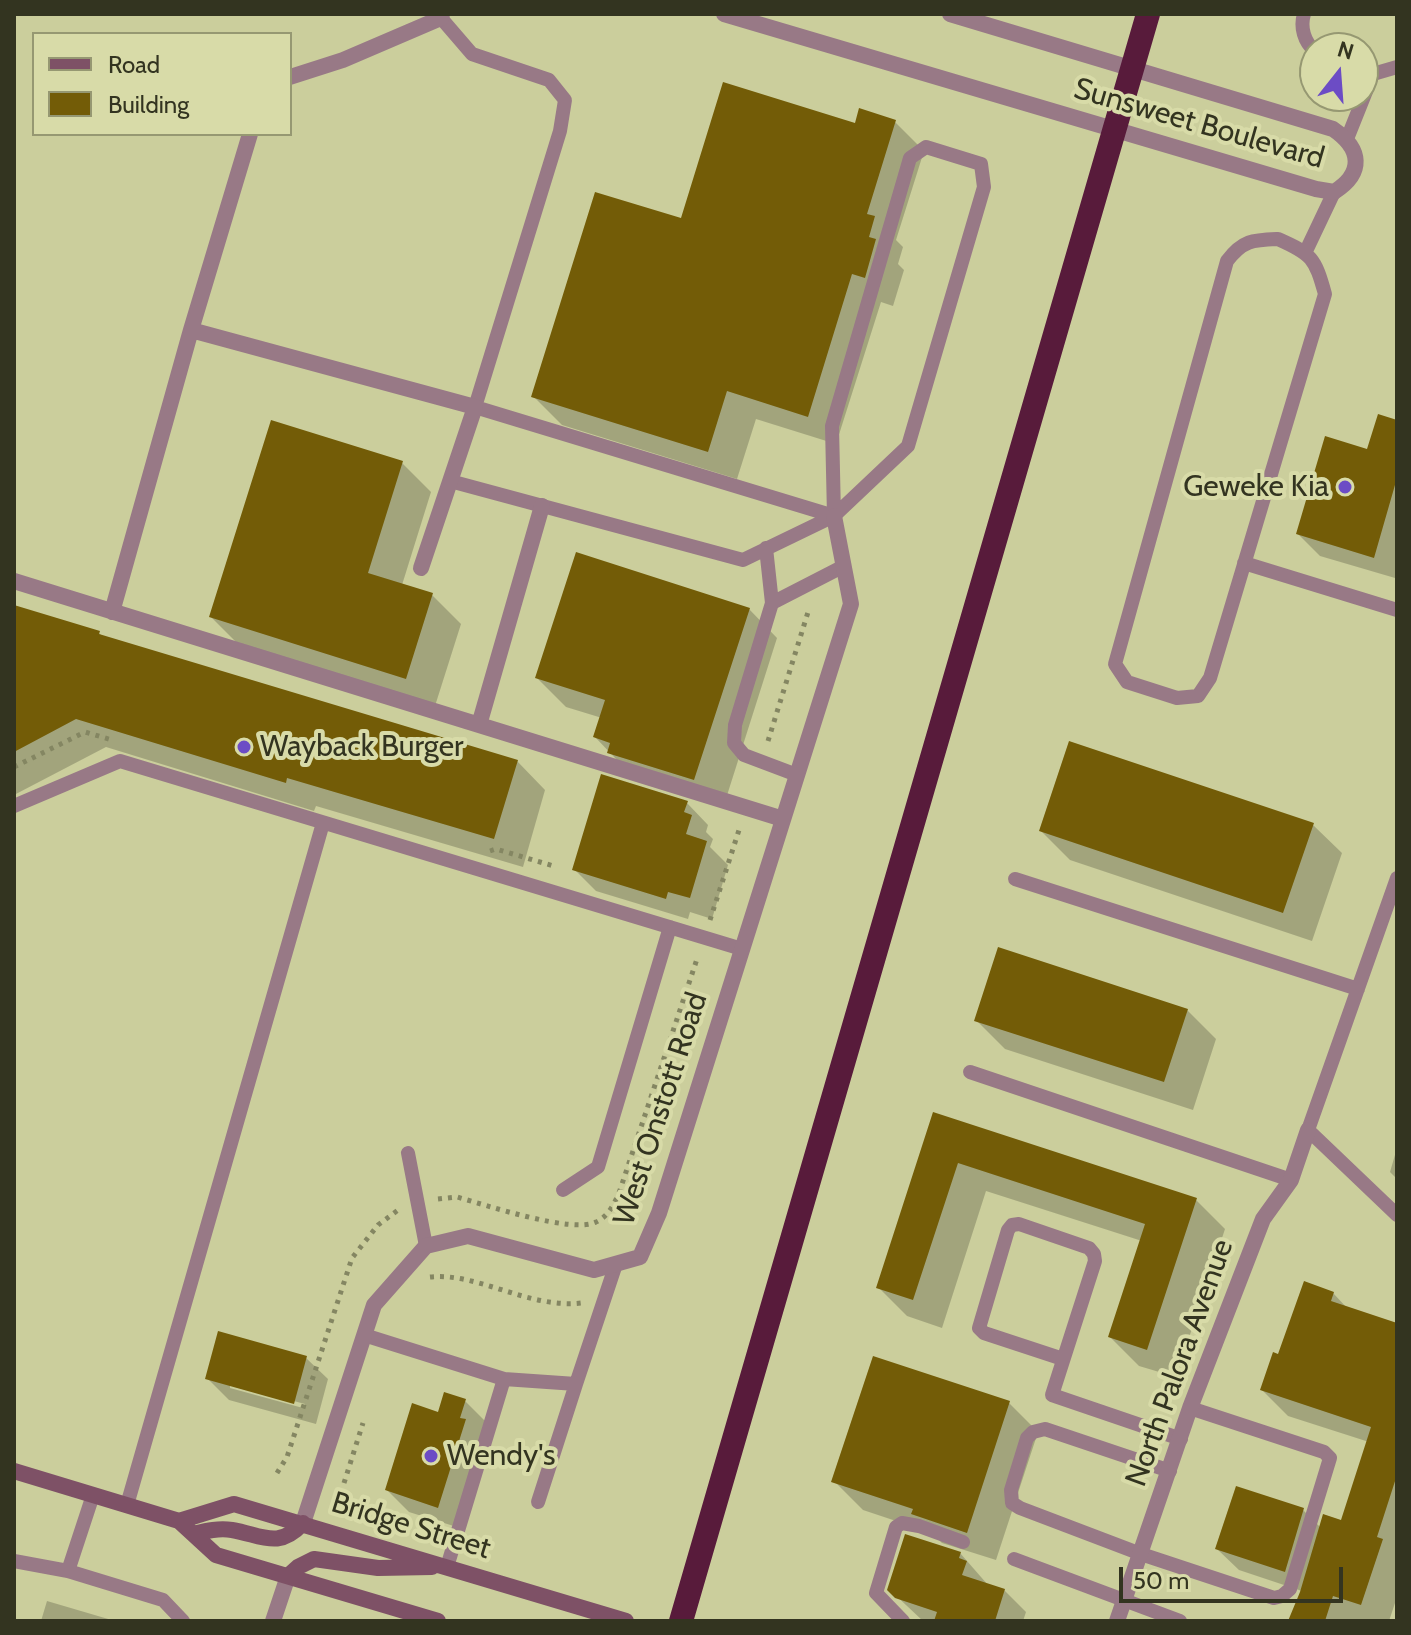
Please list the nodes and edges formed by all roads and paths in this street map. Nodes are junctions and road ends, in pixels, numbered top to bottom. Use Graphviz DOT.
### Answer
graph roads {
  1 [pos="724,14"];
  2 [pos="950,14"];
  3 [pos="1148,14"];
  4 [pos="441,16"];
  5 [pos="1131,68"];
  6 [pos="292,76"];
  7 [pos="1356,112"];
  8 [pos="1114,128"];
  9 [pos="249,136"];
  10 [pos="1347,139"];
  11 [pos="1334,192"];
  12 [pos="1306,251"];
  13 [pos="191,330"];
  14 [pos="475,407"];
  15 [pos="450,481"];
  16 [pos="542,506"];
  17 [pos="834,516"];
  18 [pos="766,548"];
  19 [pos="1244,563"];
  20 [pos="844,566"];
  21 [pos="421,568"];
  22 [pos="14,581"];
  23 [pos="811,583"];
  24 [pos="772,603"];
  25 [pos="1397,610"];
  26 [pos="112,612"];
  27 [pos="479,725"];
  28 [pos="761,762"];
  29 [pos="797,775"];
  30 [pos="14,806"];
  31 [pos="746,808"];
  32 [pos="783,819"];
  33 [pos="323,823"];
  34 [pos="1397,878"];
  35 [pos="1015,879"];
  36 [pos="670,927"];
  37 [pos="704,938"];
  38 [pos="742,949"];
  39 [pos="1358,989"];
  40 [pos="970,1072"];
  41 [pos="1308,1130"];
  42 [pos="408,1153"];
  43 [pos="1291,1180"];
  44 [pos="563,1190"];
  45 [pos="417,1203"];
  46 [pos="1397,1215"];
  47 [pos="426,1246"];
  48 [pos="616,1264"];
  49 [pos="423,1280"];
  50 [pos="605,1298"];
  51 [pos="364,1335"];
  52 [pos="1063,1359"];
  53 [pos="504,1379"];
  54 [pos="576,1384"];
  55 [pos="1190,1408"];
  56 [pos="366,1412"];
  57 [pos="1181,1439"];
  58 [pos="14,1471"];
  59 [pos="1170,1471"];
  60 [pos="277,1473"];
  61 [pos="344,1483"];
  62 [pos="93,1495"];
  63 [pos="538,1502"];
  64 [pos="127,1505"];
  65 [pos="179,1521"];
  66 [pos="303,1523"];
  67 [pos="193,1534"];
  68 [pos="963,1542"];
  69 [pos="1141,1554"];
  70 [pos="1014,1559"];
  71 [pos="14,1561"];
  72 [pos="447,1567"];
  73 [pos="68,1571"];
  74 [pos="288,1576"];
  75 [pos="1125,1601"];
  76 [pos="183,1621"];
  77 [pos="273,1621"];
  78 [pos="438,1621"];
  79 [pos="626,1621"];
  80 [pos="681,1621"];
  81 [pos="903,1621"];
  82 [pos="1117,1621"];
  83 [pos="1180,1621"];
  1 -- 8 [label="street, Sunsweet Boulevard"];
  2 -- 5 [label="street, Sunsweet Boulevard"];
  3 -- 5 [label="highway"];
  4 -- 6 [label="street"];
  4 -- 14 [label="lane"];
  5 -- 8 [label="highway"];
  5 -- 10 [label="street, Sunsweet Boulevard"];
  7 -- 10 [label="lane"];
  8 -- 11 [label="street, Sunsweet Boulevard"];
  8 -- 80 [label="highway"];
  9 -- 13 [label="street"];
  10 -- 11 [label="street, Sunsweet Boulevard"];
  11 -- 12 [label="lane"];
  12 -- 19 [label="lane"];
  12 -- 19 [label="lane"];
  13 -- 14 [label="street"];
  13 -- 26 [label="street"];
  14 -- 15 [label="street"];
  14 -- 17 [label="lane"];
  15 -- 16 [label="lane"];
  15 -- 21 [label="street"];
  16 -- 18 [label="lane"];
  16 -- 27 [label="street"];
  17 -- 17 [label="lane"];
  17 -- 18 [label="lane"];
  17 -- 20 [label="street, West Onstott Road"];
  18 -- 24 [label="lane"];
  19 -- 25 [label="lane"];
  20 -- 23 [label="lane"];
  20 -- 29 [label="street, West Onstott Road"];
  22 -- 26 [label="street"];
  23 -- 24 [label="lane"];
  23 -- 28 [label="path"];
  24 -- 28 [label="lane"];
  26 -- 27 [label="street"];
  27 -- 31 [label="street"];
  28 -- 29 [label="lane"];
  29 -- 32 [label="street, West Onstott Road"];
  30 -- 33 [label="lane"];
  31 -- 32 [label="street"];
  31 -- 37 [label="path"];
  32 -- 38 [label="street, West Onstott Road"];
  33 -- 36 [label="lane"];
  33 -- 64 [label="lane"];
  34 -- 39 [label="lane"];
  35 -- 39 [label="lane"];
  36 -- 37 [label="lane"];
  36 -- 44 [label="lane"];
  37 -- 38 [label="lane"];
  37 -- 45 [label="path"];
  38 -- 48 [label="street, West Onstott Road"];
  39 -- 41 [label="lane"];
  40 -- 43 [label="lane"];
  41 -- 43 [label="street, North Palora Avenue"];
  41 -- 46 [label="lane"];
  42 -- 45 [label="lane"];
  43 -- 55 [label="street, North Palora Avenue"];
  45 -- 47 [label="lane"];
  45 -- 60 [label="path"];
  47 -- 48 [label="street, West Onstott Road"];
  47 -- 51 [label="street"];
  48 -- 50 [label="lane"];
  49 -- 50 [label="path"];
  50 -- 54 [label="lane"];
  51 -- 53 [label="lane"];
  51 -- 66 [label="street"];
  52 -- 52 [label="lane"];
  52 -- 57 [label="lane"];
  53 -- 54 [label="lane"];
  53 -- 72 [label="lane"];
  54 -- 63 [label="lane"];
  55 -- 57 [label="street, North Palora Avenue"];
  55 -- 69 [label="lane"];
  56 -- 61 [label="path"];
  57 -- 59 [label="street, North Palora Avenue"];
  58 -- 62 [label="main road"];
  59 -- 69 [label="street, North Palora Avenue"];
  59 -- 69 [label="lane"];
  62 -- 64 [label="main road"];
  62 -- 73 [label="lane"];
  64 -- 65 [label="main road"];
  65 -- 66 [label="main road, Bridge Street"];
  65 -- 67 [label="main road"];
  66 -- 67 [label="main road"];
  66 -- 72 [label="main road, Bridge Street"];
  67 -- 74 [label="main road"];
  68 -- 81 [label="lane"];
  69 -- 75 [label="street, North Palora Avenue"];
  70 -- 75 [label="lane"];
  71 -- 73 [label="lane"];
  72 -- 74 [label="main road"];
  72 -- 79 [label="main road, Bridge Street"];
  73 -- 76 [label="lane"];
  74 -- 77 [label="street"];
  74 -- 78 [label="main road"];
  75 -- 82 [label="street, North Palora Avenue"];
  75 -- 83 [label="lane"];
}
